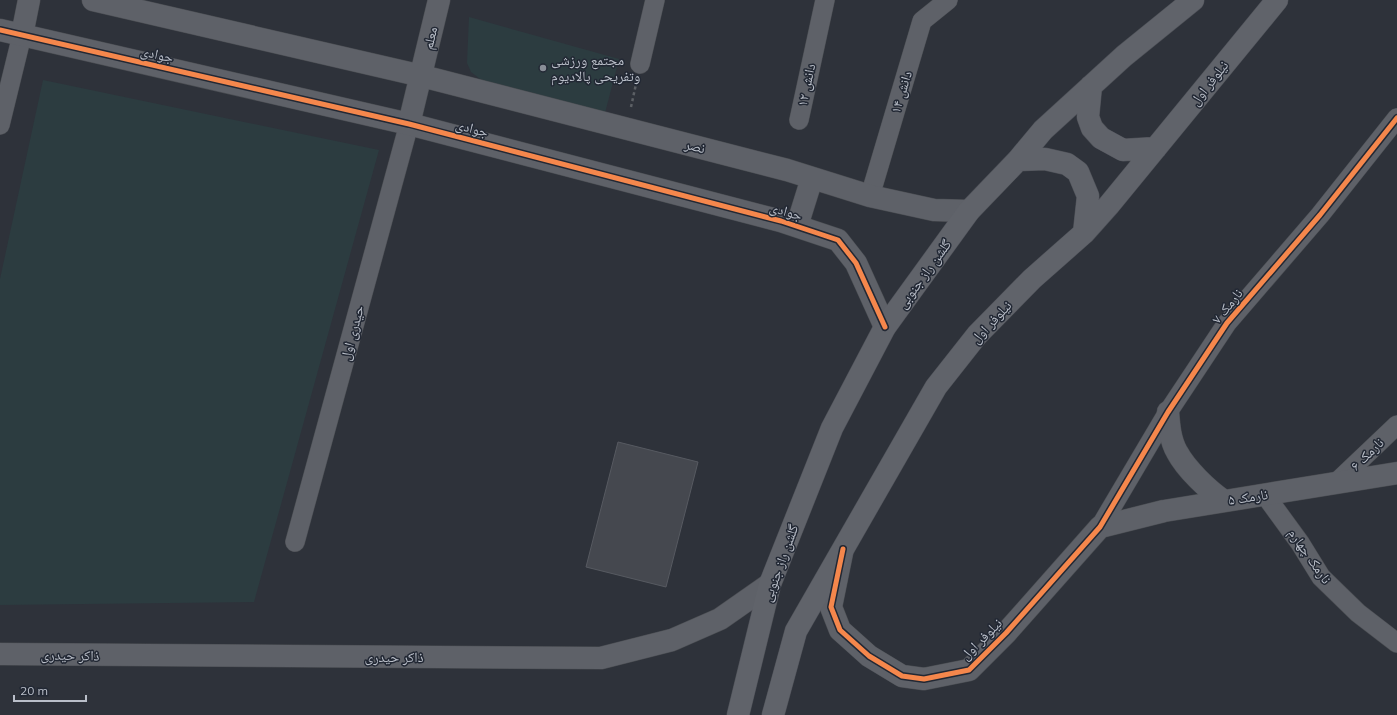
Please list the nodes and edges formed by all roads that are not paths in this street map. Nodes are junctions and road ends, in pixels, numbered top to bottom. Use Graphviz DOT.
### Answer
graph roads {
  1 [pos="29,0"];
  2 [pos="93,0"];
  3 [pos="439,0"];
  4 [pos="655,0"];
  5 [pos="824,0"];
  6 [pos="948,0"];
  7 [pos="1193,0"];
  8 [pos="1277,0"];
  9 [pos="0,30"];
  10 [pos="22,35"];
  11 [pos="640,64"];
  12 [pos="422,76"];
  13 [pos="1091,86"];
  14 [pos="1397,118"];
  15 [pos="799,120"];
  16 [pos="409,124"];
  17 [pos="0,125"];
  18 [pos="1156,148"];
  19 [pos="1018,160"];
  20 [pos="812,178"];
  21 [pos="870,196"];
  22 [pos="969,211"];
  23 [pos="797,226"];
  24 [pos="1084,233"];
  25 [pos="885,327"];
  26 [pos="1168,412"];
  27 [pos="1397,425"];
  28 [pos="1397,472"];
  29 [pos="1337,482"];
  30 [pos="1265,495"];
  31 [pos="1224,501"];
  32 [pos="1100,527"];
  33 [pos="295,542"];
  34 [pos="843,549"];
  35 [pos="770,584"];
  36 [pos="1397,643"];
  37 [pos="0,654"];
  38 [pos="738,715"];
  39 [pos="773,715"];
  1 -- 10 [label="street"];
  2 -- 12 [label="street"];
  3 -- 12 [label="street, معلم"];
  4 -- 11 [label="street"];
  5 -- 15 [label="street, دانش ۱۲"];
  6 -- 21 [label="street, دانش ۱۴"];
  7 -- 13 [label="main road, گلشن راز جنوبی"];
  8 -- 18 [label="main road, نیلوفر اول"];
  9 -- 10 [label="street, جوادی"];
  10 -- 16 [label="street, جوادی"];
  10 -- 17 [label="street"];
  12 -- 16 [label="street, معلم"];
  12 -- 20 [label="street, نصر"];
  13 -- 18 [label="main road"];
  13 -- 19 [label="main road, گلشن راز جنوبی"];
  14 -- 26 [label="street, نارمک ۷"];
  16 -- 23 [label="street, جوادی"];
  16 -- 33 [label="street, حیدری اول"];
  18 -- 24 [label="main road, نیلوفر اول"];
  19 -- 22 [label="main road, گلشن راز جنوبی"];
  19 -- 24 [label="main road"];
  20 -- 21 [label="street, نصر"];
  20 -- 23 [label="street"];
  21 -- 22 [label="street, نصر"];
  22 -- 25 [label="main road, گلشن راز جنوبی"];
  23 -- 25 [label="street, جوادی"];
  24 -- 34 [label="main road, نیلوفر اول"];
  25 -- 35 [label="main road, گلشن راز جنوبی"];
  26 -- 31 [label="street"];
  26 -- 32 [label="street, نارمک ۷"];
  27 -- 29 [label="street, نارمک ۶"];
  28 -- 29 [label="street, نارمک ۵"];
  29 -- 30 [label="street, نارمک ۵"];
  30 -- 31 [label="street, نارمک ۵"];
  30 -- 36 [label="street, نارمک چهارم"];
  31 -- 32 [label="street, نارمک ۵"];
  32 -- 34 [label="street, نیلوفر اول"];
  34 -- 39 [label="main road"];
  35 -- 37 [label="street, ذاکر حیدری"];
  35 -- 38 [label="main road, گلشن راز جنوبی"];
}
